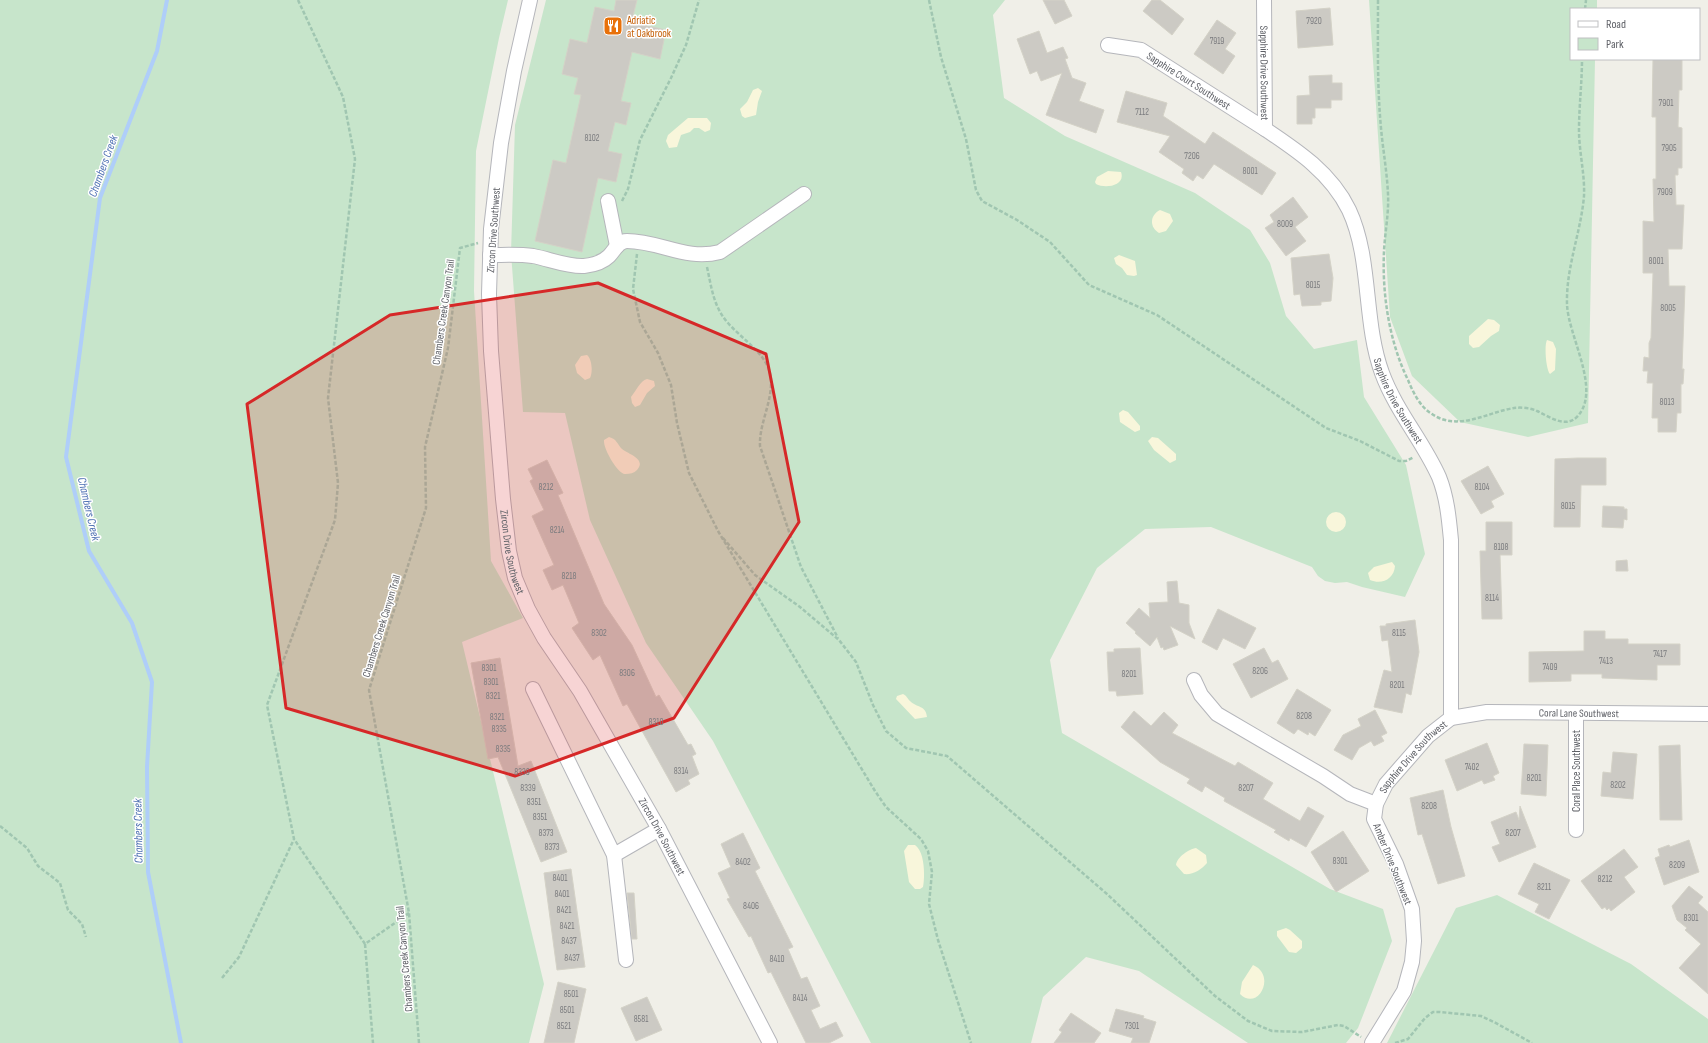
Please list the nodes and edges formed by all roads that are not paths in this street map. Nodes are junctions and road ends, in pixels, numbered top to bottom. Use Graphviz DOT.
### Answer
graph roads {
  1 [pos="530,0"];
  2 [pos="1264,0"];
  3 [pos="1108,45"];
  4 [pos="1265,129"];
  5 [pos="804,194"];
  6 [pos="609,206"];
  7 [pos="617,246"];
  8 [pos="490,255"];
  9 [pos="1194,680"];
  10 [pos="533,689"];
  11 [pos="1576,713"];
  12 [pos="1708,714"];
  13 [pos="1451,718"];
  14 [pos="1376,804"];
  15 [pos="659,829"];
  16 [pos="1576,830"];
  17 [pos="614,855"];
  18 [pos="626,960"];
  19 [pos="1373,1042"];
  20 [pos="770,1043"];
  1 -- 8 [label="street, Zircon Drive Southwest"];
  2 -- 4 [label="street, Sapphire Drive Southwest"];
  3 -- 4 [label="street, Sapphire Court Southwest"];
  4 -- 13 [label="street, Sapphire Drive Southwest"];
  5 -- 7 [label="street"];
  6 -- 7 [label="street"];
  7 -- 8 [label="street"];
  8 -- 15 [label="street, Zircon Drive Southwest"];
  9 -- 14 [label="street"];
  10 -- 17 [label="street"];
  11 -- 12 [label="street, Coral Lane Southwest"];
  11 -- 13 [label="street, Coral Lane Southwest"];
  11 -- 16 [label="street, Coral Place Southwest"];
  13 -- 14 [label="street, Sapphire Drive Southwest"];
  14 -- 19 [label="street, Amber Drive Southwest"];
  15 -- 17 [label="street"];
  15 -- 20 [label="street, Zircon Drive Southwest"];
  17 -- 18 [label="street"];
}
